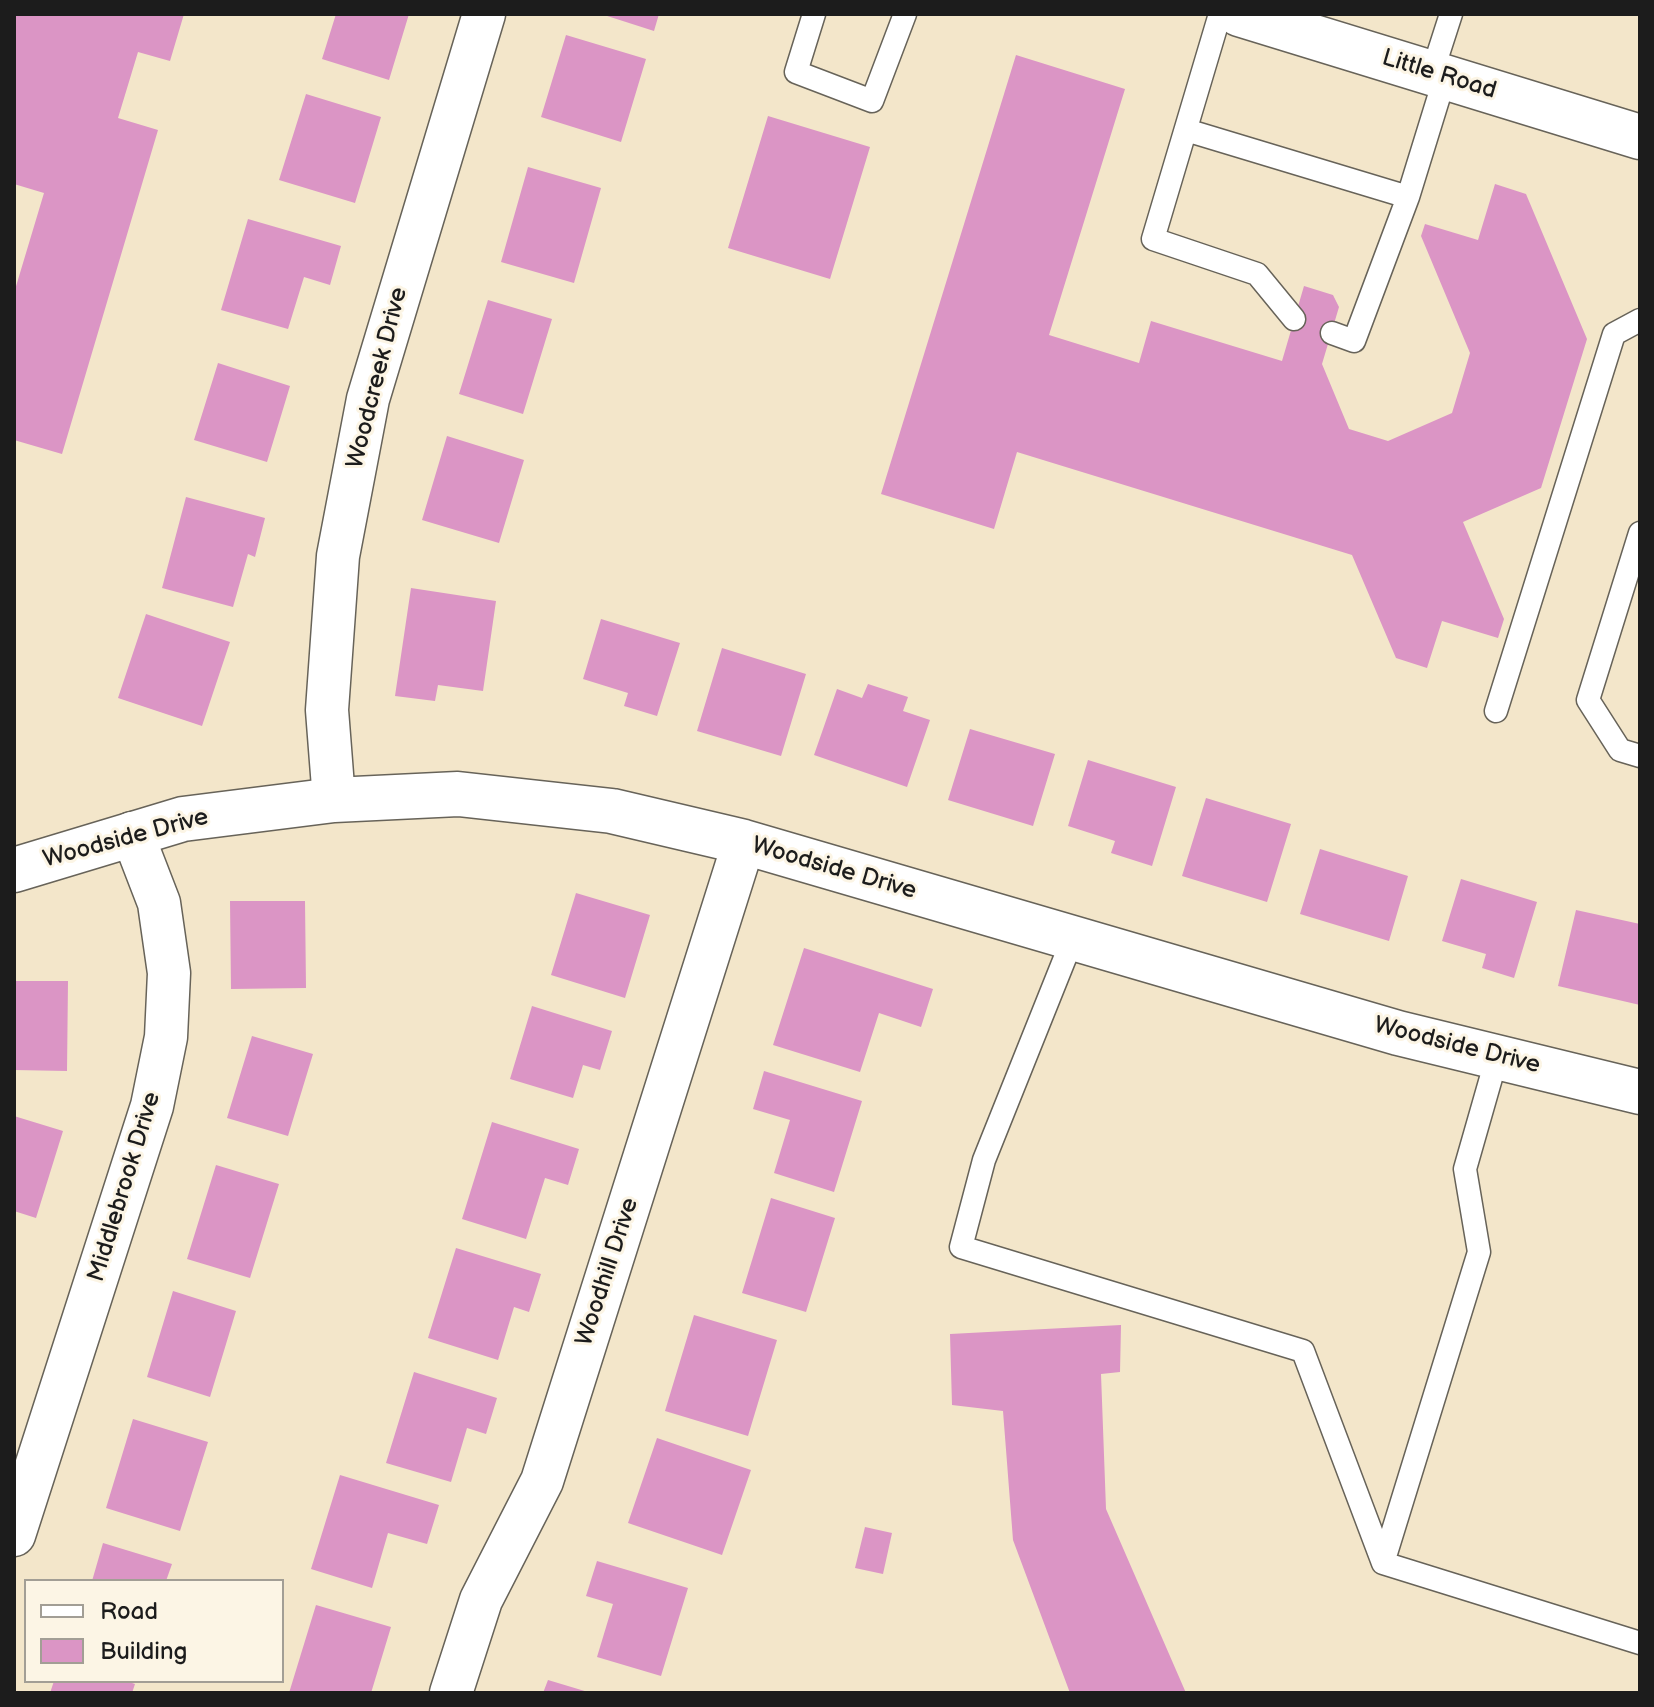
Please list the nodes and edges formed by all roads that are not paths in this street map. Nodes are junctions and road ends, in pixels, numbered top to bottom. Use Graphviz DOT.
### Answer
graph roads {
  1 [pos="484,14"];
  2 [pos="814,14"];
  3 [pos="905,14"];
  4 [pos="1220,14"];
  5 [pos="1239,14"];
  6 [pos="1451,14"];
  7 [pos="1439,75"];
  8 [pos="1186,130"];
  9 [pos="1640,137"];
  10 [pos="1408,197"];
  11 [pos="1294,319"];
  12 [pos="1640,320"];
  13 [pos="1332,333"];
  14 [pos="1640,533"];
  15 [pos="1496,711"];
  16 [pos="1640,756"];
  17 [pos="334,800"];
  18 [pos="132,833"];
  19 [pos="744,842"];
  20 [pos="14,870"];
  21 [pos="1073,938"];
  22 [pos="1497,1057"];
  23 [pos="1640,1092"];
  24 [pos="14,1535"];
  25 [pos="1383,1563"];
  26 [pos="1640,1643"];
  27 [pos="451,1693"];
  1 -- 17 [label="street, Woodcreek Drive"];
  2 -- 3 [label="lane"];
  4 -- 8 [label="lane"];
  5 -- 7 [label="street, Little Road"];
  6 -- 7 [label="lane"];
  7 -- 9 [label="street, Little Road"];
  7 -- 10 [label="lane"];
  8 -- 10 [label="lane"];
  8 -- 11 [label="lane"];
  10 -- 13 [label="lane"];
  12 -- 15 [label="lane"];
  14 -- 16 [label="lane"];
  17 -- 18 [label="street, Woodside Drive"];
  17 -- 19 [label="street, Woodside Drive"];
  18 -- 20 [label="street, Woodside Drive"];
  18 -- 24 [label="street, Middlebrook Drive"];
  19 -- 21 [label="street, Woodside Drive"];
  19 -- 27 [label="street, Woodhill Drive"];
  21 -- 22 [label="street, Woodside Drive"];
  21 -- 25 [label="lane"];
  22 -- 23 [label="street, Woodside Drive"];
  22 -- 25 [label="lane"];
  25 -- 26 [label="lane"];
}
